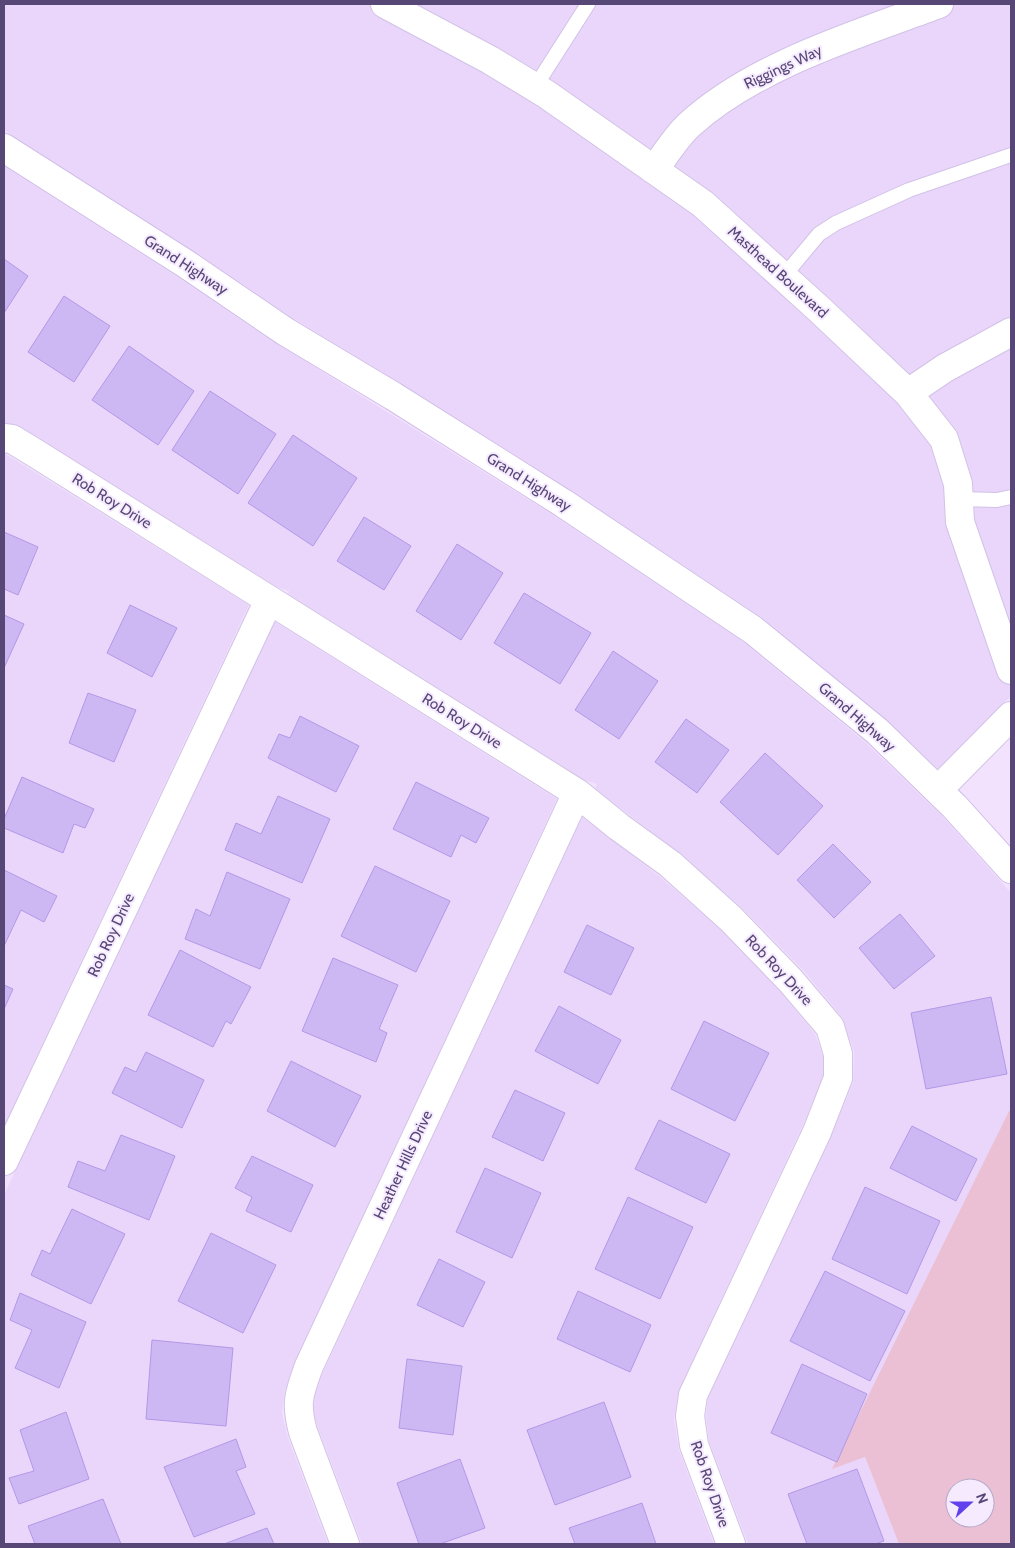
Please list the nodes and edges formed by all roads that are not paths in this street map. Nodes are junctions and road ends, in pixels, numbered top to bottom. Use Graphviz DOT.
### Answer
graph roads {
  1 [pos="385,4"];
  2 [pos="588,4"];
  3 [pos="939,4"];
  4 [pos="412,10"];
  5 [pos="535,87"];
  6 [pos="4,148"];
  7 [pos="1011,155"];
  8 [pos="654,170"];
  9 [pos="783,277"];
  10 [pos="1011,332"];
  11 [pos="908,393"];
  12 [pos="4,438"];
  13 [pos="1011,497"];
  14 [pos="959,498"];
  15 [pos="268,600"];
  16 [pos="1011,670"];
  17 [pos="1011,716"];
  18 [pos="938,790"];
  19 [pos="577,793"];
  20 [pos="1011,869"];
  21 [pos="4,1161"];
  22 [pos="345,1544"];
  23 [pos="731,1544"];
  1 -- 4 [label="street, Masthead Boulevard"];
  2 -- 5 [label="lane"];
  3 -- 8 [label="street, Riggings Way"];
  4 -- 5 [label="street, Masthead Boulevard"];
  5 -- 8 [label="street, Masthead Boulevard"];
  6 -- 18 [label="street, Grand Highway"];
  7 -- 9 [label="lane"];
  8 -- 9 [label="street, Masthead Boulevard"];
  9 -- 11 [label="street, Masthead Boulevard"];
  10 -- 11 [label="street"];
  11 -- 14 [label="street, Masthead Boulevard"];
  12 -- 15 [label="street, Rob Roy Drive"];
  13 -- 14 [label="lane"];
  14 -- 16 [label="street, Masthead Boulevard"];
  15 -- 19 [label="street, Rob Roy Drive"];
  15 -- 21 [label="street, Rob Roy Drive"];
  17 -- 18 [label="street"];
  18 -- 20 [label="street, Grand Highway"];
  19 -- 22 [label="street, Heather Hills Drive"];
  19 -- 23 [label="street, Rob Roy Drive"];
}
